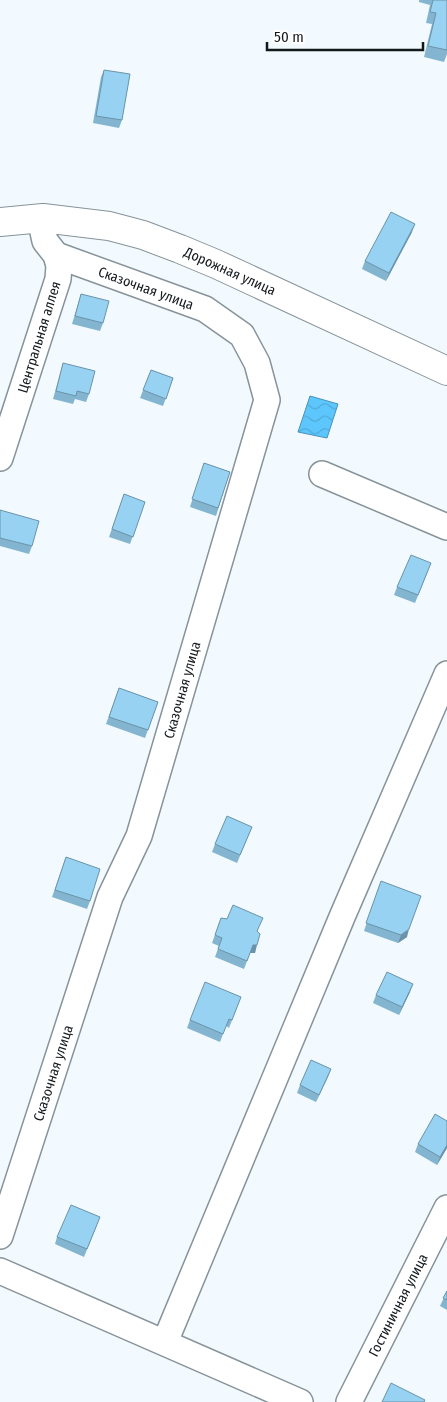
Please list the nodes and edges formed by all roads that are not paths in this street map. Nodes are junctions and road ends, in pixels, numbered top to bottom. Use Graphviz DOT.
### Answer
graph roads {
  1 [pos="43,218"];
  2 [pos="0,222"];
  3 [pos="56,255"];
  4 [pos="447,371"];
  5 [pos="0,458"];
  6 [pos="322,474"];
  7 [pos="447,527"];
  8 [pos="447,674"];
  9 [pos="447,1208"];
  10 [pos="0,1236"];
  11 [pos="0,1271"];
  12 [pos="165,1342"];
  13 [pos="300,1402"];
  14 [pos="349,1402"];
  1 -- 2 [label="main road, Дорожная улица"];
  1 -- 3 [label="street, Центральная аллея"];
  1 -- 4 [label="main road, Дорожная улица"];
  3 -- 5 [label="street, Центральная аллея"];
  3 -- 10 [label="street, Сказочная улица"];
  6 -- 7 [label="street"];
  8 -- 12 [label="street"];
  9 -- 14 [label="street, Гостиничная улица"];
  11 -- 12 [label="street"];
  12 -- 13 [label="street"];
}
